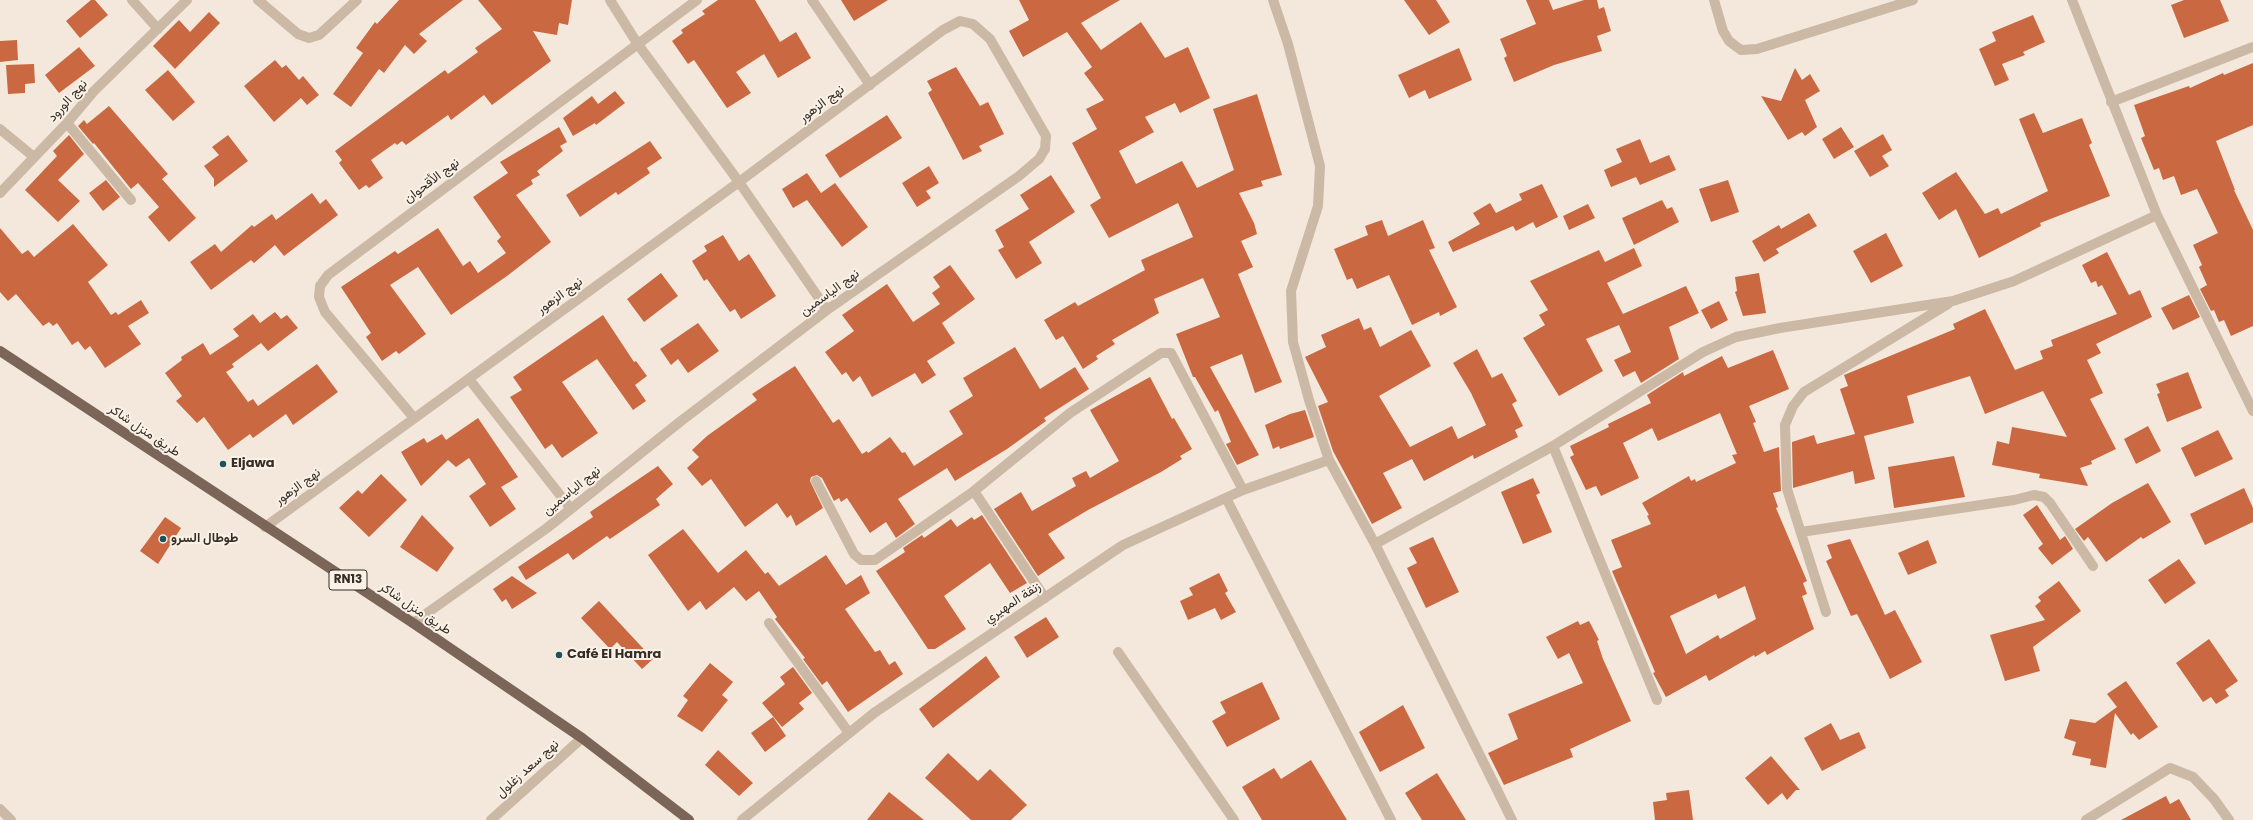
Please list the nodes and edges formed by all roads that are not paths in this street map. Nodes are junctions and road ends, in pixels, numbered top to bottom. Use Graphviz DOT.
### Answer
graph roads {
  1 [pos="132,0"];
  2 [pos="187,0"];
  3 [pos="258,0"];
  4 [pos="357,0"];
  5 [pos="610,0"];
  6 [pos="696,0"];
  7 [pos="812,0"];
  8 [pos="1273,0"];
  9 [pos="1714,0"];
  10 [pos="1912,0"];
  11 [pos="2072,0"];
  12 [pos="158,29"];
  13 [pos="638,43"];
  14 [pos="2253,47"];
  15 [pos="870,85"];
  16 [pos="2111,102"];
  17 [pos="67,123"];
  18 [pos="0,129"];
  19 [pos="34,157"];
  20 [pos="739,182"];
  21 [pos="0,193"];
  22 [pos="131,200"];
  23 [pos="2157,215"];
  24 [pos="1953,301"];
  25 [pos="827,310"];
  26 [pos="0,351"];
  27 [pos="469,379"];
  28 [pos="2253,411"];
  29 [pos="414,418"];
  30 [pos="1553,446"];
  31 [pos="1329,460"];
  32 [pos="816,481"];
  33 [pos="1244,490"];
  34 [pos="974,491"];
  35 [pos="1226,498"];
  36 [pos="571,508"];
  37 [pos="265,527"];
  38 [pos="1801,532"];
  39 [pos="1375,544"];
  40 [pos="2093,566"];
  41 [pos="1045,598"];
  42 [pos="1826,612"];
  43 [pos="413,622"];
  44 [pos="769,623"];
  45 [pos="1118,652"];
  46 [pos="1657,700"];
  47 [pos="849,733"];
  48 [pos="582,738"];
  49 [pos="0,809"];
  50 [pos="11,820"];
  51 [pos="491,820"];
  52 [pos="689,820"];
  53 [pos="742,820"];
  54 [pos="1234,820"];
  55 [pos="1391,820"];
  56 [pos="1512,820"];
  57 [pos="2086,820"];
  58 [pos="2229,820"];
  1 -- 12 [label="street"];
  2 -- 12 [label="street, نهج الورود"];
  3 -- 4 [label="street"];
  5 -- 13 [label="street"];
  6 -- 13 [label="street, نهج الأقحوان"];
  7 -- 15 [label="street"];
  8 -- 31 [label="street"];
  9 -- 10 [label="street"];
  11 -- 16 [label="street"];
  12 -- 17 [label="street, نهج الورود"];
  13 -- 20 [label="street"];
  13 -- 29 [label="street, نهج الأقحوان"];
  14 -- 16 [label="street"];
  15 -- 20 [label="street, نهج الزهور"];
  15 -- 25 [label="street, نهج الياسمين"];
  16 -- 23 [label="street"];
  17 -- 19 [label="street, نهج الورود"];
  17 -- 22 [label="street"];
  18 -- 19 [label="street"];
  19 -- 21 [label="street, نهج الورود"];
  20 -- 25 [label="street"];
  20 -- 27 [label="street, نهج الزهور"];
  23 -- 24 [label="street"];
  23 -- 28 [label="street"];
  24 -- 30 [label="street"];
  24 -- 38 [label="street"];
  25 -- 36 [label="street, نهج الياسمين"];
  26 -- 37 [label="main road, طريق منزل شاكر / RN13"];
  27 -- 29 [label="street, نهج الزهور"];
  27 -- 36 [label="street"];
  29 -- 37 [label="street, نهج الزهور"];
  30 -- 39 [label="street"];
  30 -- 46 [label="street"];
  31 -- 33 [label="street, زنقة المهيري"];
  31 -- 39 [label="street"];
  32 -- 34 [label="street"];
  33 -- 34 [label="street"];
  33 -- 35 [label="street, زنقة المهيري"];
  34 -- 41 [label="street"];
  35 -- 41 [label="street, زنقة المهيري"];
  35 -- 55 [label="street"];
  36 -- 43 [label="street, نهج الياسمين"];
  37 -- 43 [label="main road, طريق منزل شاكر / RN13"];
  38 -- 40 [label="street"];
  38 -- 42 [label="street"];
  39 -- 56 [label="street"];
  41 -- 47 [label="street, زنقة المهيري"];
  43 -- 48 [label="main road, طريق منزل شاكر / RN13"];
  44 -- 47 [label="street"];
  45 -- 54 [label="street"];
  47 -- 53 [label="street, زنقة المهيري"];
  48 -- 51 [label="street, نهج سعد زغلول"];
  48 -- 52 [label="main road, طريق منزل شاكر / RN13"];
  49 -- 50 [label="street"];
  57 -- 58 [label="street"];
}
